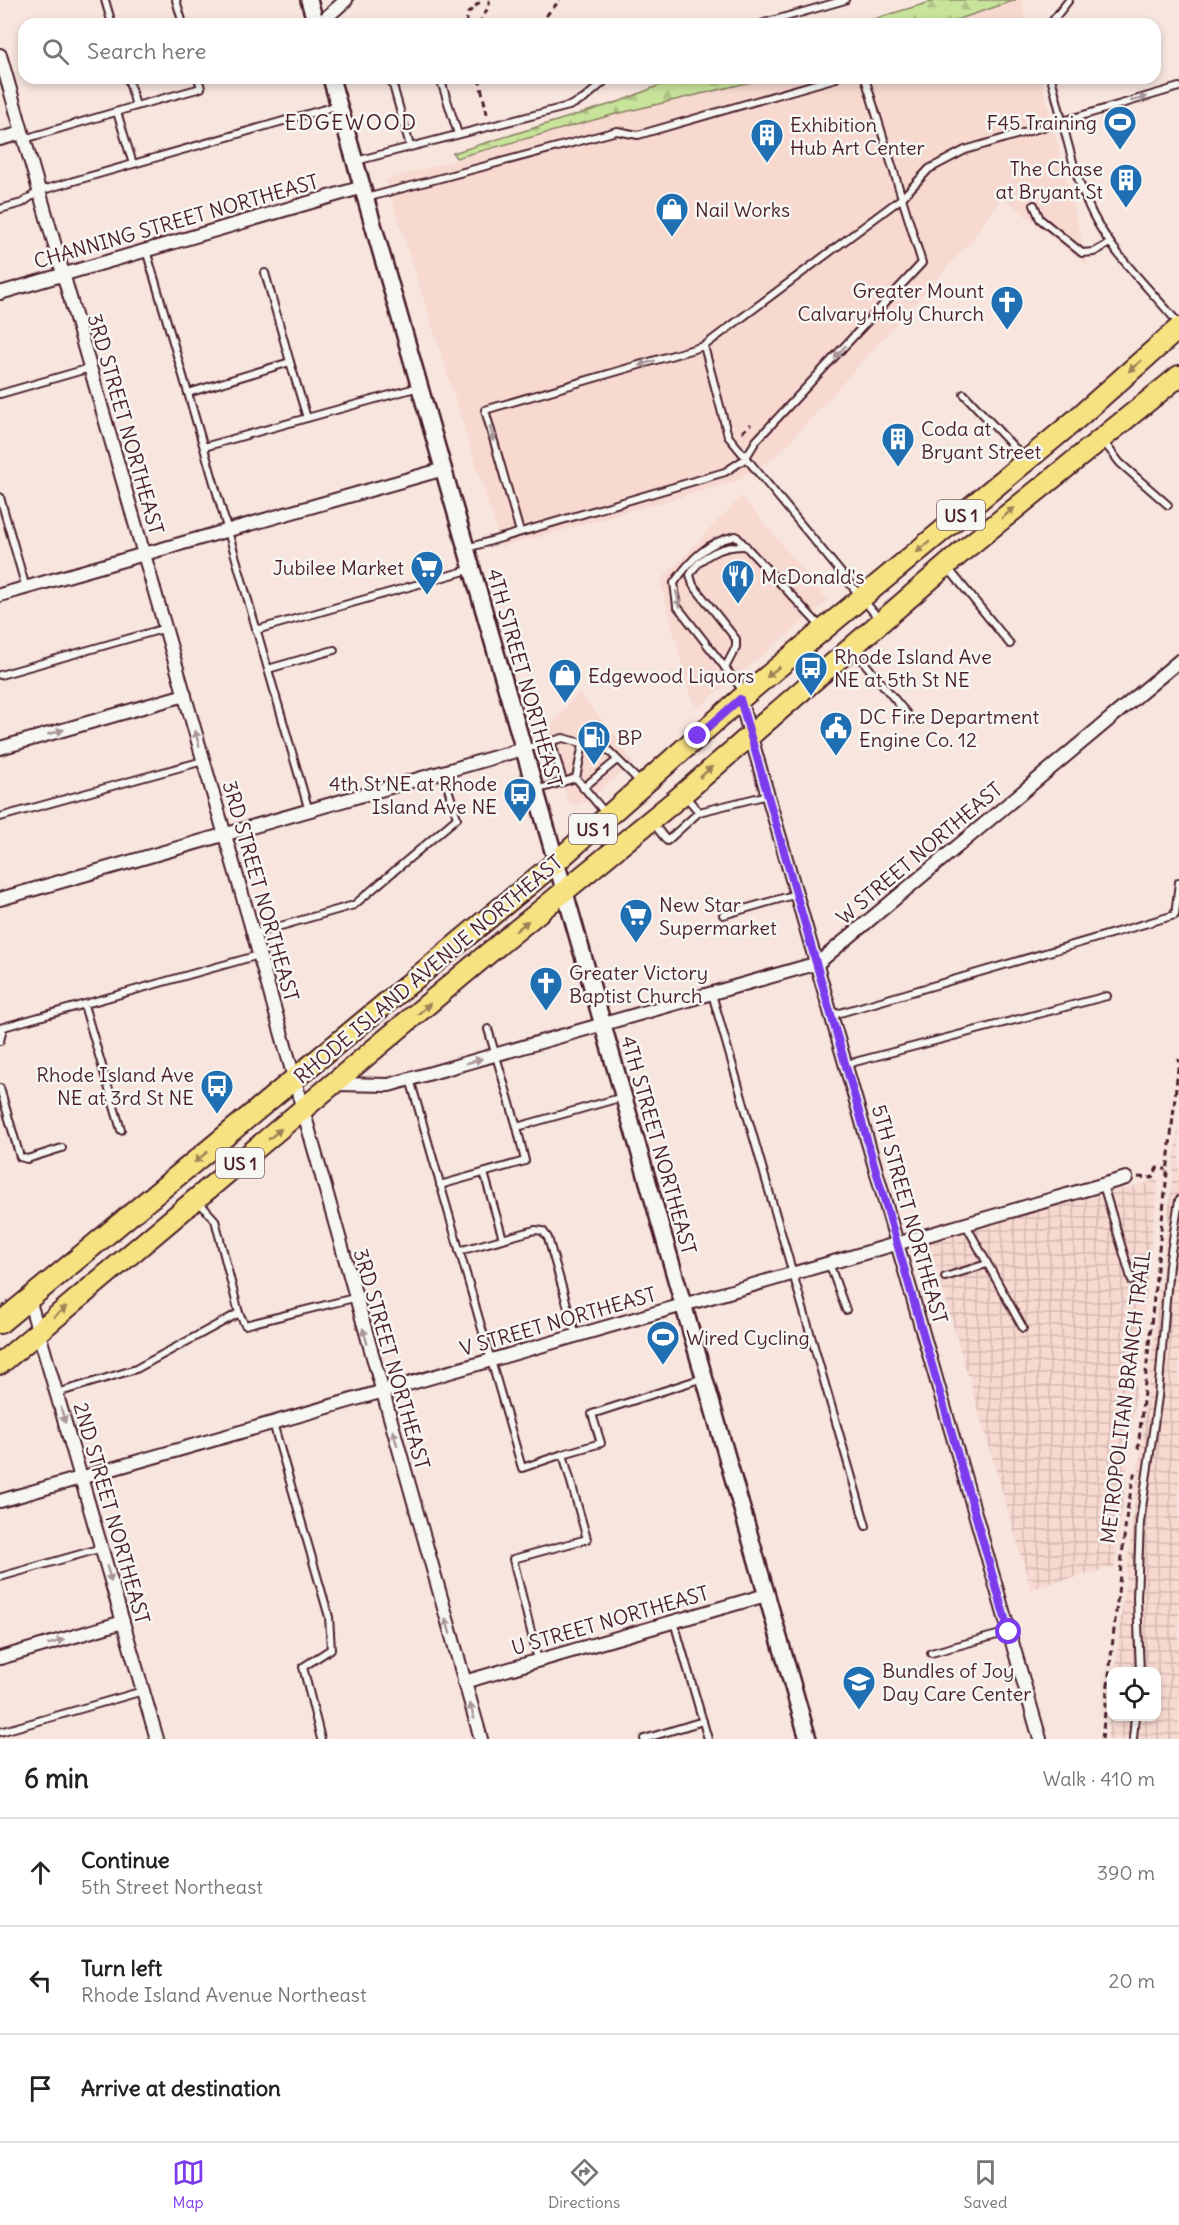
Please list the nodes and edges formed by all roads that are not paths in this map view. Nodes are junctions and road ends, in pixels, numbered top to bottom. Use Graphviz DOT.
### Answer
graph roads {
  1 [pos="105,0"];
  2 [pos="176,0"];
  3 [pos="309,0"];
  4 [pos="346,0"];
  5 [pos="845,0"];
  6 [pos="1069,0"];
  7 [pos="110,18"];
  8 [pos="181,18"];
  9 [pos="315,18"];
  10 [pos="324,18"];
  11 [pos="782,18"];
  12 [pos="1055,18"];
  13 [pos="1,63"];
  14 [pos="130,84"];
  15 [pos="200,84"];
  16 [pos="333,84"];
  17 [pos="393,84"];
  18 [pos="442,84"];
  19 [pos="601,84"];
  20 [pos="815,84"];
  21 [pos="867,84"];
  22 [pos="1053,84"];
  23 [pos="1179,87"];
  24 [pos="339,105"];
  25 [pos="136,106"];
  26 [pos="117,112"];
  27 [pos="1063,121"];
  28 [pos="458,134"];
  29 [pos="23,136"];
  30 [pos="0,139"];
  31 [pos="410,146"];
  32 [pos="355,161"];
  33 [pos="133,164"];
  34 [pos="39,191"];
  35 [pos="364,193"];
  36 [pos="902,198"];
  37 [pos="1034,205"];
  38 [pos="0,209"];
  39 [pos="1110,243"];
  40 [pos="146,250"];
  41 [pos="265,273"];
  42 [pos="63,274"];
  43 [pos="0,293"];
  44 [pos="1179,326"];
  45 [pos="704,346"];
  46 [pos="290,362"];
  47 [pos="90,368"];
  48 [pos="1179,376"];
  49 [pos="420,387"];
  50 [pos="188,393"];
  51 [pos="0,394"];
  52 [pos="964,394"];
  53 [pos="307,418"];
  54 [pos="1100,438"];
  55 [pos="204,447"];
  56 [pos="745,459"];
  57 [pos="1026,460"];
  58 [pos="444,469"];
  59 [pos="0,497"];
  60 [pos="1168,505"];
  61 [pos="227,531"];
  62 [pos="520,532"];
  63 [pos="746,546"];
  64 [pos="466,548"];
  65 [pos="144,554"];
  66 [pos="945,565"];
  67 [pos="472,569"];
  68 [pos="26,588"];
  69 [pos="0,596"];
  70 [pos="862,598"];
  71 [pos="881,621"];
  72 [pos="166,628"];
  73 [pos="256,630"];
  74 [pos="824,630"];
  75 [pos="1010,644"];
  76 [pos="851,646"];
  77 [pos="334,650"];
  78 [pos="1178,665"];
  79 [pos="725,668"];
  80 [pos="268,669"];
  81 [pos="0,675"];
  82 [pos="184,695"];
  83 [pos="743,697"];
  84 [pos="912,720"];
  85 [pos="750,732"];
  86 [pos="551,741"];
  87 [pos="583,744"];
  88 [pos="0,748"];
  89 [pos="523,749"];
  90 [pos="203,760"];
  91 [pos="617,760"];
  92 [pos="443,772"];
  93 [pos="576,778"];
  94 [pos="563,781"];
  95 [pos="643,785"];
  96 [pos="583,788"];
  97 [pos="535,790"];
  98 [pos="682,793"];
  99 [pos="769,795"];
  100 [pos="309,811"];
  101 [pos="699,812"];
  102 [pos="608,816"];
  103 [pos="0,817"];
  104 [pos="650,820"];
  105 [pos="225,835"];
  106 [pos="556,862"];
  107 [pos="1179,882"];
  108 [pos="564,891"];
  109 [pos="798,894"];
  110 [pos="0,899"];
  111 [pos="723,915"];
  112 [pos="253,934"];
  113 [pos="259,955"];
  114 [pos="818,963"];
  115 [pos="712,993"];
  116 [pos="1107,996"];
  117 [pos="84,1005"];
  118 [pos="833,1015"];
  119 [pos="603,1025"];
  120 [pos="1,1028"];
  121 [pos="488,1029"];
  122 [pos="0,1041"];
  123 [pos="495,1055"];
  124 [pos="847,1064"];
  125 [pos="410,1078"];
  126 [pos="294,1080"];
  127 [pos="335,1084"];
  128 [pos="0,1088"];
  129 [pos="624,1097"];
  130 [pos="303,1111"];
  131 [pos="517,1127"];
  132 [pos="121,1130"];
  133 [pos="62,1148"];
  134 [pos="484,1173"];
  135 [pos="1126,1178"];
  136 [pos="440,1185"];
  137 [pos="1103,1185"];
  138 [pos="196,1199"];
  139 [pos="1179,1200"];
  140 [pos="966,1224"];
  141 [pos="503,1239"];
  142 [pos="898,1244"];
  143 [pos="459,1251"];
  144 [pos="828,1263"];
  145 [pos="987,1264"];
  146 [pos="793,1274"];
  147 [pos="945,1277"];
  148 [pos="1132,1281"];
  149 [pos="354,1298"];
  150 [pos="29,1299"];
  151 [pos="683,1305"];
  152 [pos="846,1310"];
  153 [pos="238,1313"];
  154 [pos="0,1323"];
  155 [pos="1023,1328"];
  156 [pos="38,1331"];
  157 [pos="576,1336"];
  158 [pos="490,1360"];
  159 [pos="0,1364"];
  160 [pos="704,1378"];
  161 [pos="381,1392"];
  162 [pos="56,1393"];
  163 [pos="273,1423"];
  164 [pos="563,1454"];
  165 [pos="81,1478"];
  166 [pos="0,1501"];
  167 [pos="866,1526"];
  168 [pos="102,1548"];
  169 [pos="0,1577"];
  170 [pos="766,1595"];
  171 [pos="674,1622"];
  172 [pos="123,1623"];
  173 [pos="1009,1632"];
  174 [pos="931,1653"];
  175 [pos="0,1658"];
  176 [pos="538,1661"];
  177 [pos="1140,1667"];
  178 [pos="464,1682"];
  179 [pos="143,1691"];
  180 [pos="703,1721"];
  181 [pos="1135,1721"];
  182 [pos="0,1732"];
  183 [pos="157,1739"];
  184 [pos="321,1739"];
  185 [pos="481,1739"];
  186 [pos="644,1739"];
  187 [pos="708,1739"];
  188 [pos="808,1739"];
  189 [pos="1040,1739"];
  190 [pos="1133,1739"];
  1 -- 7 [label="lane"];
  2 -- 8 [label="lane"];
  3 -- 9 [label="street"];
  4 -- 10 [label="street"];
  5 -- 11 [label="lane"];
  6 -- 12 [label="lane"];
  13 -- 29 [label="street, 3RD STREET NORTHEAST"];
  14 -- 25 [label="lane"];
  15 -- 25 [label="lane"];
  16 -- 24 [label="street, 4TH STREET NORTHEAST"];
  17 -- 31 [label="lane"];
  18 -- 28 [label="lane"];
  19 -- 28 [label="lane"];
  20 -- 35 [label="lane"];
  21 -- 36 [label="lane"];
  22 -- 27 [label="lane"];
  27 -- 23 [label="lane, one-way"];
  24 -- 32 [label="street, 4TH STREET NORTHEAST"];
  24 -- 33 [label="lane"];
  25 -- 26 [label="lane"];
  26 -- 29 [label="lane"];
  26 -- 33 [label="lane"];
  27 -- 36 [label="lane"];
  27 -- 39 [label="lane"];
  28 -- 31 [label="lane"];
  29 -- 30 [label="street"];
  29 -- 34 [label="street, 3RD STREET NORTHEAST"];
  31 -- 32 [label="lane"];
  32 -- 35 [label="street, 4TH STREET NORTHEAST"];
  33 -- 34 [label="lane"];
  34 -- 38 [label="lane"];
  34 -- 42 [label="street, 3RD STREET NORTHEAST"];
  35 -- 40 [label="street, CHANNING STREET NORTHEAST"];
  35 -- 49 [label="street, 4TH STREET NORTHEAST"];
  36 -- 45 [label="lane"];
  36 -- 56 [label="lane, one-way"];
  37 -- 39 [label="lane"];
  39 -- 44 [label="lane"];
  40 -- 42 [label="street, CHANNING STREET NORTHEAST"];
  40 -- 50 [label="lane"];
  41 -- 46 [label="lane"];
  42 -- 43 [label="street, CHANNING STREET NORTHEAST"];
  42 -- 47 [label="street, 3RD STREET NORTHEAST"];
  44 -- 57 [label="main road, RHODE ISLAND AVENUE NORTHEAST / US 1, one-way"];
  45 -- 56 [label="lane"];
  45 -- 62 [label="lane, one-way"];
  46 -- 50 [label="lane"];
  46 -- 53 [label="lane"];
  47 -- 51 [label="lane"];
  47 -- 65 [label="street, 3RD STREET NORTHEAST"];
  48 -- 54 [label="main road, RHODE ISLAND AVENUE NORTHEAST / US 1"];
  49 -- 53 [label="lane"];
  49 -- 58 [label="street, 4TH STREET NORTHEAST"];
  50 -- 55 [label="lane"];
  52 -- 57 [label="lane"];
  53 -- 55 [label="lane"];
  54 -- 60 [label="lane"];
  66 -- 54 [label="main road, RHODE ISLAND AVENUE NORTHEAST / US 1, one-way"];
  55 -- 61 [label="lane"];
  56 -- 62 [label="lane"];
  56 -- 70 [label="lane"];
  57 -- 70 [label="main road, RHODE ISLAND AVENUE NORTHEAST / US 1, one-way"];
  58 -- 61 [label="street"];
  58 -- 64 [label="street, 4TH STREET NORTHEAST"];
  59 -- 68 [label="lane"];
  61 -- 65 [label="street"];
  61 -- 73 [label="lane"];
  62 -- 64 [label="lane"];
  63 -- 74 [label="lane"];
  63 -- 79 [label="lane"];
  63 -- 79 [label="lane, one-way"];
  64 -- 67 [label="street, 4TH STREET NORTHEAST"];
  65 -- 68 [label="street"];
  65 -- 72 [label="street, 3RD STREET NORTHEAST"];
  66 -- 71 [label="main road, RHODE ISLAND AVENUE NORTHEAST / US 1"];
  66 -- 75 [label="lane"];
  67 -- 73 [label="lane"];
  67 -- 89 [label="street, 4TH STREET NORTHEAST"];
  68 -- 69 [label="street"];
  70 -- 71 [label="lane"];
  70 -- 74 [label="main road, RHODE ISLAND AVENUE NORTHEAST / US 1"];
  71 -- 76 [label="main road, RHODE ISLAND AVENUE NORTHEAST / US 1"];
  72 -- 81 [label="lane"];
  72 -- 82 [label="street, 3RD STREET NORTHEAST"];
  73 -- 80 [label="lane"];
  74 -- 83 [label="main road, RHODE ISLAND AVENUE NORTHEAST / US 1, one-way"];
  76 -- 84 [label="lane"];
  76 -- 85 [label="main road, RHODE ISLAND AVENUE NORTHEAST / US 1"];
  77 -- 80 [label="lane"];
  78 -- 114 [label="street, W STREET NORTHEAST"];
  79 -- 83 [label="lane"];
  80 -- 100 [label="lane"];
  88 -- 82 [label="street, one-way"];
  90 -- 82 [label="street, 3RD STREET NORTHEAST, one-way"];
  83 -- 85 [label="street, 5TH STREET NORTHEAST"];
  83 -- 95 [label="main road, RHODE ISLAND AVENUE NORTHEAST / US 1"];
  98 -- 85 [label="main road, RHODE ISLAND AVENUE NORTHEAST / US 1, one-way"];
  85 -- 99 [label="street, 5TH STREET NORTHEAST"];
  86 -- 87 [label="lane"];
  86 -- 89 [label="lane"];
  86 -- 94 [label="lane"];
  87 -- 91 [label="lane"];
  87 -- 93 [label="lane"];
  89 -- 92 [label="street"];
  89 -- 97 [label="street, 4TH STREET NORTHEAST"];
  90 -- 103 [label="lane"];
  90 -- 105 [label="street, 3RD STREET NORTHEAST"];
  91 -- 95 [label="lane"];
  91 -- 96 [label="lane"];
  92 -- 100 [label="street"];
  92 -- 112 [label="lane"];
  93 -- 94 [label="lane"];
  93 -- 96 [label="lane"];
  94 -- 97 [label="lane"];
  95 -- 102 [label="main road, RHODE ISLAND AVENUE NORTHEAST / US 1"];
  96 -- 102 [label="lane"];
  97 -- 106 [label="street, 4TH STREET NORTHEAST"];
  98 -- 101 [label="lane"];
  98 -- 104 [label="main road, RHODE ISLAND AVENUE NORTHEAST / US 1"];
  99 -- 101 [label="lane"];
  99 -- 109 [label="street, 5TH STREET NORTHEAST"];
  100 -- 105 [label="street"];
  101 -- 104 [label="lane"];
  102 -- 106 [label="main road, RHODE ISLAND AVENUE NORTHEAST / US 1"];
  104 -- 108 [label="main road, RHODE ISLAND AVENUE NORTHEAST / US 1"];
  105 -- 110 [label="street"];
  105 -- 112 [label="street, 3RD STREET NORTHEAST"];
  106 -- 108 [label="street, 4TH STREET NORTHEAST"];
  106 -- 126 [label="main road, RHODE ISLAND AVENUE NORTHEAST / US 1"];
  107 -- 118 [label="lane"];
  108 -- 119 [label="street, 4TH STREET NORTHEAST"];
  127 -- 108 [label="main road, RHODE ISLAND AVENUE NORTHEAST / US 1, one-way"];
  109 -- 111 [label="lane"];
  109 -- 114 [label="street, 5TH STREET NORTHEAST"];
  112 -- 113 [label="street, 3RD STREET NORTHEAST"];
  113 -- 117 [label="lane"];
  113 -- 126 [label="street, 3RD STREET NORTHEAST"];
  114 -- 115 [label="street, W STREET NORTHEAST"];
  114 -- 118 [label="street, 5TH STREET NORTHEAST"];
  115 -- 119 [label="street, W STREET NORTHEAST"];
  115 -- 146 [label="lane"];
  116 -- 124 [label="lane"];
  117 -- 120 [label="lane"];
  117 -- 132 [label="lane"];
  118 -- 124 [label="street, 5TH STREET NORTHEAST"];
  119 -- 123 [label="street, W STREET NORTHEAST"];
  119 -- 129 [label="street, 4TH STREET NORTHEAST"];
  120 -- 122 [label="lane"];
  121 -- 123 [label="lane"];
  125 -- 123 [label="street, W STREET NORTHEAST, one-way"];
  123 -- 131 [label="lane"];
  124 -- 142 [label="street, 5TH STREET NORTHEAST"];
  125 -- 127 [label="street, W STREET NORTHEAST"];
  125 -- 136 [label="lane"];
  126 -- 130 [label="street, 3RD STREET NORTHEAST"];
  126 -- 150 [label="main road, RHODE ISLAND AVENUE NORTHEAST / US 1, one-way"];
  127 -- 130 [label="main road, RHODE ISLAND AVENUE NORTHEAST / US 1"];
  128 -- 133 [label="lane"];
  129 -- 131 [label="lane"];
  129 -- 151 [label="street, 4TH STREET NORTHEAST"];
  138 -- 130 [label="main road, RHODE ISLAND AVENUE NORTHEAST / US 1, one-way"];
  130 -- 149 [label="street, 3RD STREET NORTHEAST"];
  131 -- 134 [label="lane"];
  134 -- 136 [label="lane"];
  134 -- 141 [label="lane"];
  135 -- 137 [label="street, V STREET NORTHEAST"];
  136 -- 143 [label="lane"];
  137 -- 140 [label="street, V STREET NORTHEAST"];
  137 -- 148 [label="lane"];
  138 -- 153 [label="lane"];
  156 -- 138 [label="main road, RHODE ISLAND AVENUE NORTHEAST / US 1, one-way"];
  139 -- 177 [label="lane"];
  140 -- 142 [label="street, V STREET NORTHEAST"];
  140 -- 145 [label="lane"];
  141 -- 143 [label="lane"];
  141 -- 157 [label="lane"];
  142 -- 144 [label="street, V STREET NORTHEAST"];
  142 -- 173 [label="street, 5TH STREET NORTHEAST"];
  143 -- 158 [label="lane"];
  144 -- 146 [label="street, V STREET NORTHEAST"];
  144 -- 152 [label="lane"];
  145 -- 147 [label="lane"];
  145 -- 155 [label="lane"];
  146 -- 151 [label="street, V STREET NORTHEAST"];
  146 -- 167 [label="lane"];
  149 -- 153 [label="lane"];
  161 -- 149 [label="street, 3RD STREET NORTHEAST, one-way"];
  150 -- 154 [label="main road, RHODE ISLAND AVENUE NORTHEAST / US 1"];
  150 -- 156 [label="street, 2ND STREET NORTHEAST"];
  151 -- 157 [label="street, V STREET NORTHEAST"];
  151 -- 160 [label="street, 4TH STREET NORTHEAST"];
  153 -- 162 [label="lane"];
  156 -- 159 [label="main road, RHODE ISLAND AVENUE NORTHEAST / US 1"];
  156 -- 162 [label="street, 2ND STREET NORTHEAST"];
  157 -- 158 [label="street, V STREET NORTHEAST"];
  158 -- 161 [label="street, V STREET NORTHEAST"];
  158 -- 164 [label="lane"];
  160 -- 164 [label="lane"];
  160 -- 170 [label="street, 4TH STREET NORTHEAST"];
  161 -- 163 [label="street, V STREET NORTHEAST"];
  178 -- 161 [label="street, 3RD STREET NORTHEAST, one-way"];
  162 -- 165 [label="street, 2ND STREET NORTHEAST, one-way"];
  163 -- 165 [label="street, V STREET NORTHEAST"];
  163 -- 184 [label="lane"];
  164 -- 176 [label="lane"];
  165 -- 166 [label="street, V STREET NORTHEAST"];
  165 -- 168 [label="street, 2ND STREET NORTHEAST"];
  168 -- 169 [label="lane"];
  168 -- 172 [label="street, 2ND STREET NORTHEAST, one-way"];
  170 -- 171 [label="street, U STREET NORTHEAST"];
  170 -- 188 [label="street, 4TH STREET NORTHEAST"];
  171 -- 176 [label="street, U STREET NORTHEAST"];
  171 -- 180 [label="lane"];
  175 -- 172 [label="street, one-way"];
  172 -- 179 [label="street, 2ND STREET NORTHEAST"];
  173 -- 174 [label="lane"];
  173 -- 189 [label="street, 5TH STREET NORTHEAST"];
  176 -- 178 [label="street, U STREET NORTHEAST"];
  185 -- 178 [label="street, 3RD STREET NORTHEAST, one-way"];
  179 -- 182 [label="lane"];
  179 -- 183 [label="street, 2ND STREET NORTHEAST"];
  180 -- 186 [label="lane"];
  180 -- 187 [label="lane"];
  181 -- 190 [label="lane"];
}
